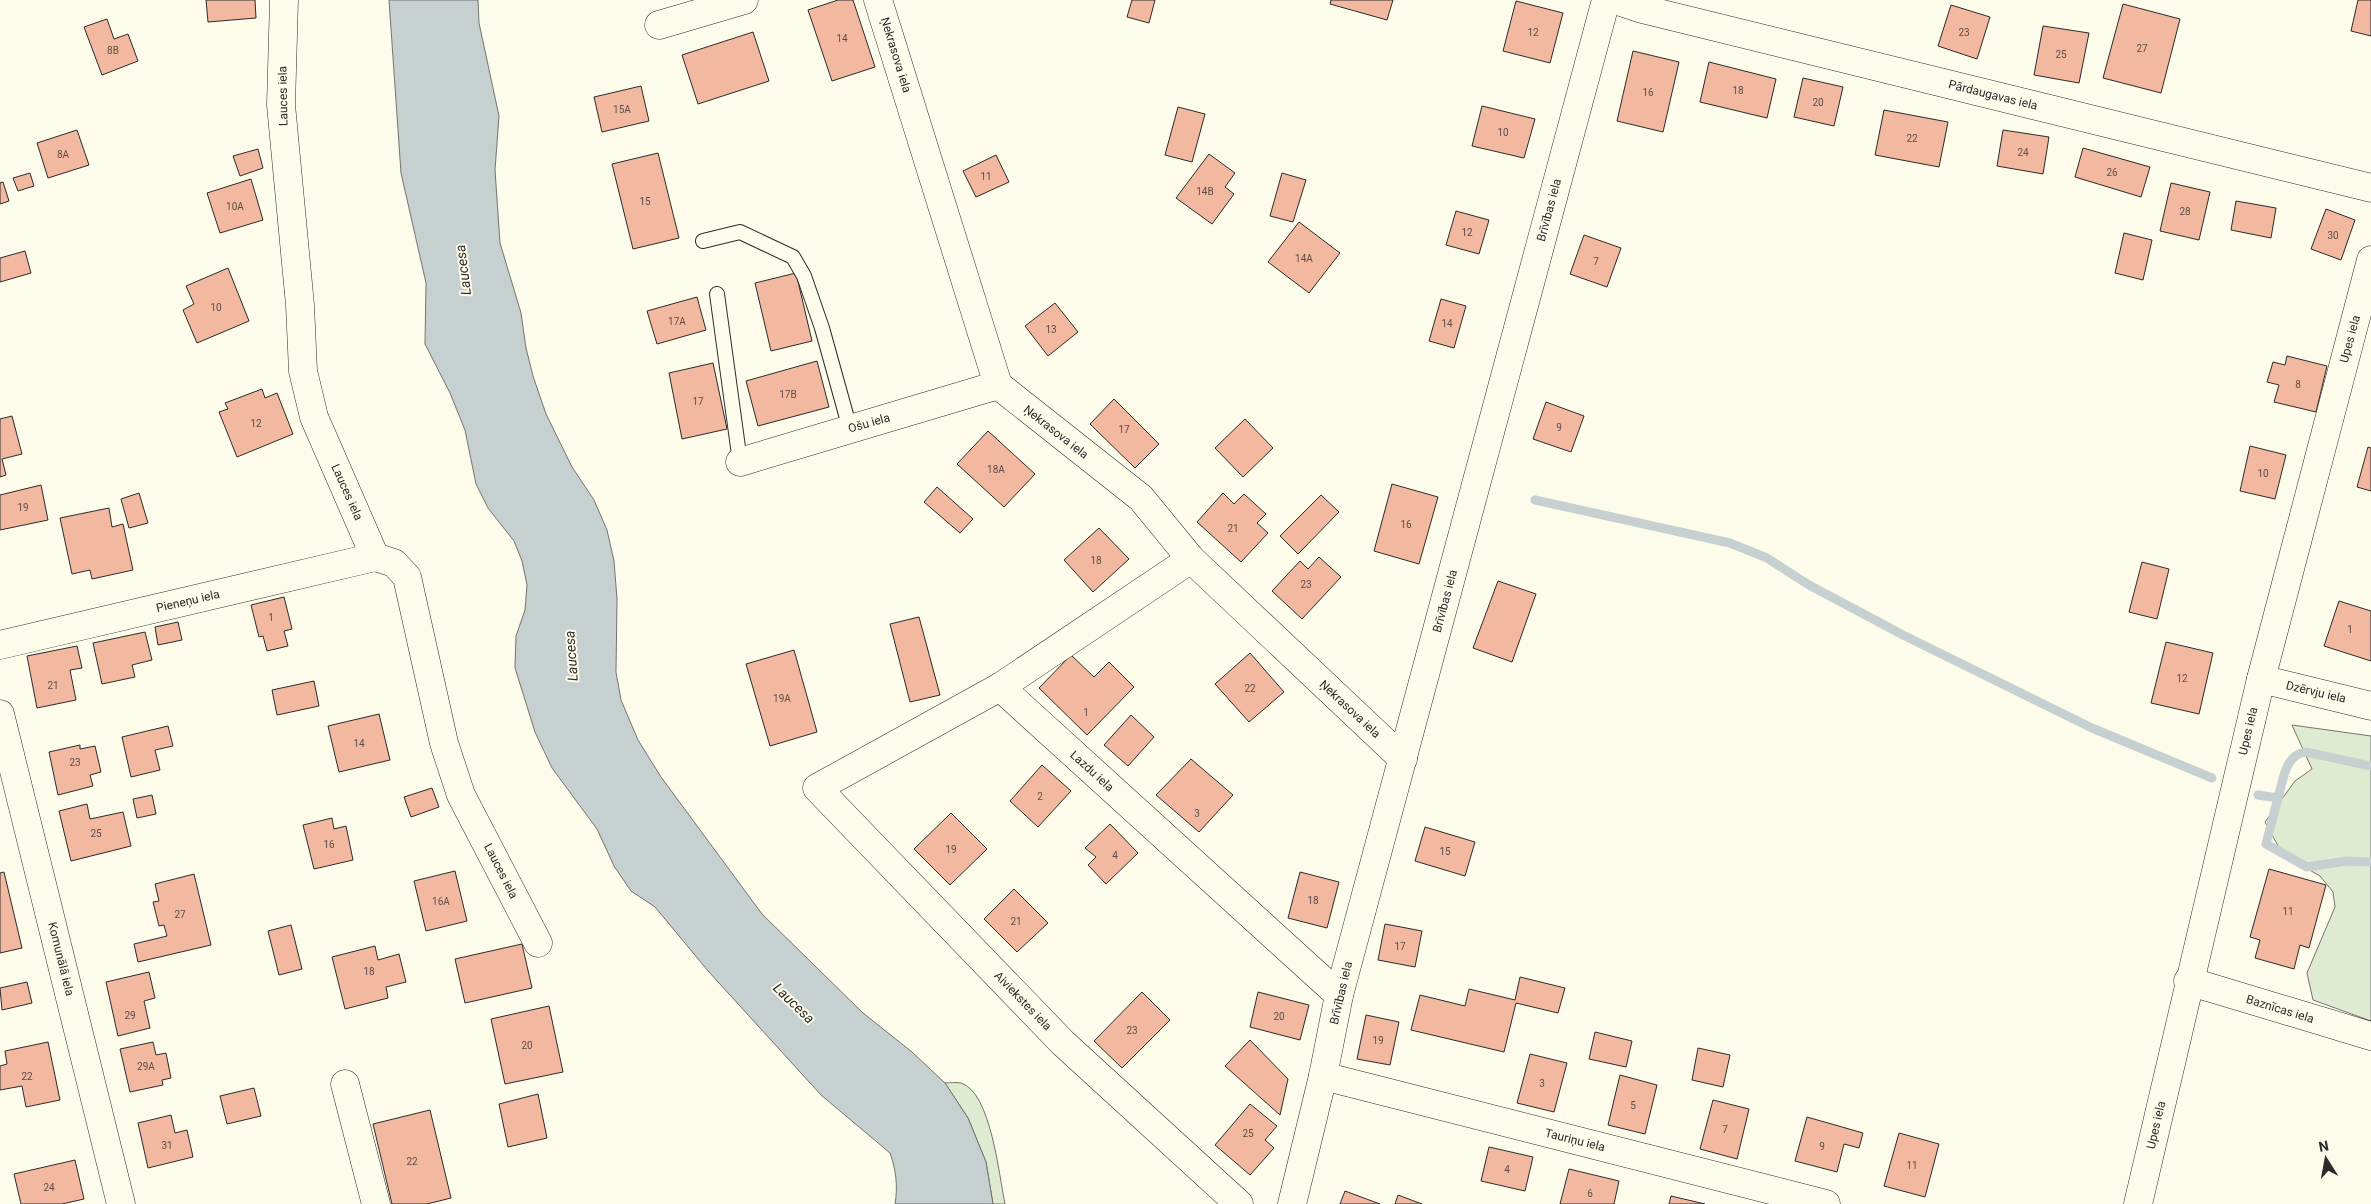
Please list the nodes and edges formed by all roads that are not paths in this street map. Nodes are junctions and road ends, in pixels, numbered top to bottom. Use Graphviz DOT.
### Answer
graph roads {
  1 [pos="284,0"];
  2 [pos="744,0"];
  3 [pos="878,0"];
  4 [pos="1606,0"];
  5 [pos="1615,0"];
  6 [pos="659,25"];
  7 [pos="2371,188"];
  8 [pos="703,241"];
  9 [pos="2371,260"];
  10 [pos="717,294"];
  11 [pos="998,386"];
  12 [pos="850,429"];
  13 [pos="740,462"];
  14 [pos="376,557"];
  15 [pos="1191,559"];
  16 [pos="0,645"];
  17 [pos="2261,679"];
  18 [pos="1000,688"];
  19 [pos="2371,706"];
  20 [pos="0,714"];
  21 [pos="1403,759"];
  22 [pos="538,943"];
  23 [pos="2188,981"];
  24 [pos="1339,995"];
  25 [pos="2371,1036"];
  26 [pos="1323,1076"];
  27 [pos="345,1084"];
  28 [pos="121,1204"];
  29 [pos="376,1204"];
  30 [pos="1240,1204"];
  31 [pos="1292,1204"];
  32 [pos="1826,1204"];
  33 [pos="2138,1204"];
  1 -- 14 [label="street, Lauces iela"];
  2 -- 6 [label="street"];
  3 -- 11 [label="street, Ņekrasova iela"];
  4 -- 21 [label="street, Brīvības iela"];
  5 -- 7 [label="street, Pārdaugavas iela"];
  8 -- 12 [label="lane"];
  9 -- 17 [label="street, Upes iela"];
  10 -- 13 [label="lane"];
  11 -- 12 [label="street, Ošu iela"];
  11 -- 15 [label="street, Ņekrasova iela"];
  12 -- 13 [label="street, Ošu iela"];
  14 -- 16 [label="street, Pieneņu iela"];
  14 -- 22 [label="street, Lauces iela"];
  15 -- 18 [label="street"];
  15 -- 21 [label="street, Ņekrasova iela"];
  17 -- 19 [label="street, Dzērvju iela"];
  17 -- 23 [label="street, Upes iela"];
  18 -- 24 [label="street, Lazdu iela"];
  18 -- 30 [label="street, Aiviekstes iela"];
  20 -- 28 [label="street, Komunālā iela"];
  21 -- 24 [label="street, Brīvības iela"];
  23 -- 25 [label="street, Baznīcas iela"];
  23 -- 33 [label="street, Upes iela"];
  24 -- 26 [label="street, Brīvības iela"];
  26 -- 31 [label="street, Brīvības iela"];
  26 -- 32 [label="street, Tauriņu iela"];
  27 -- 29 [label="street"];
}
